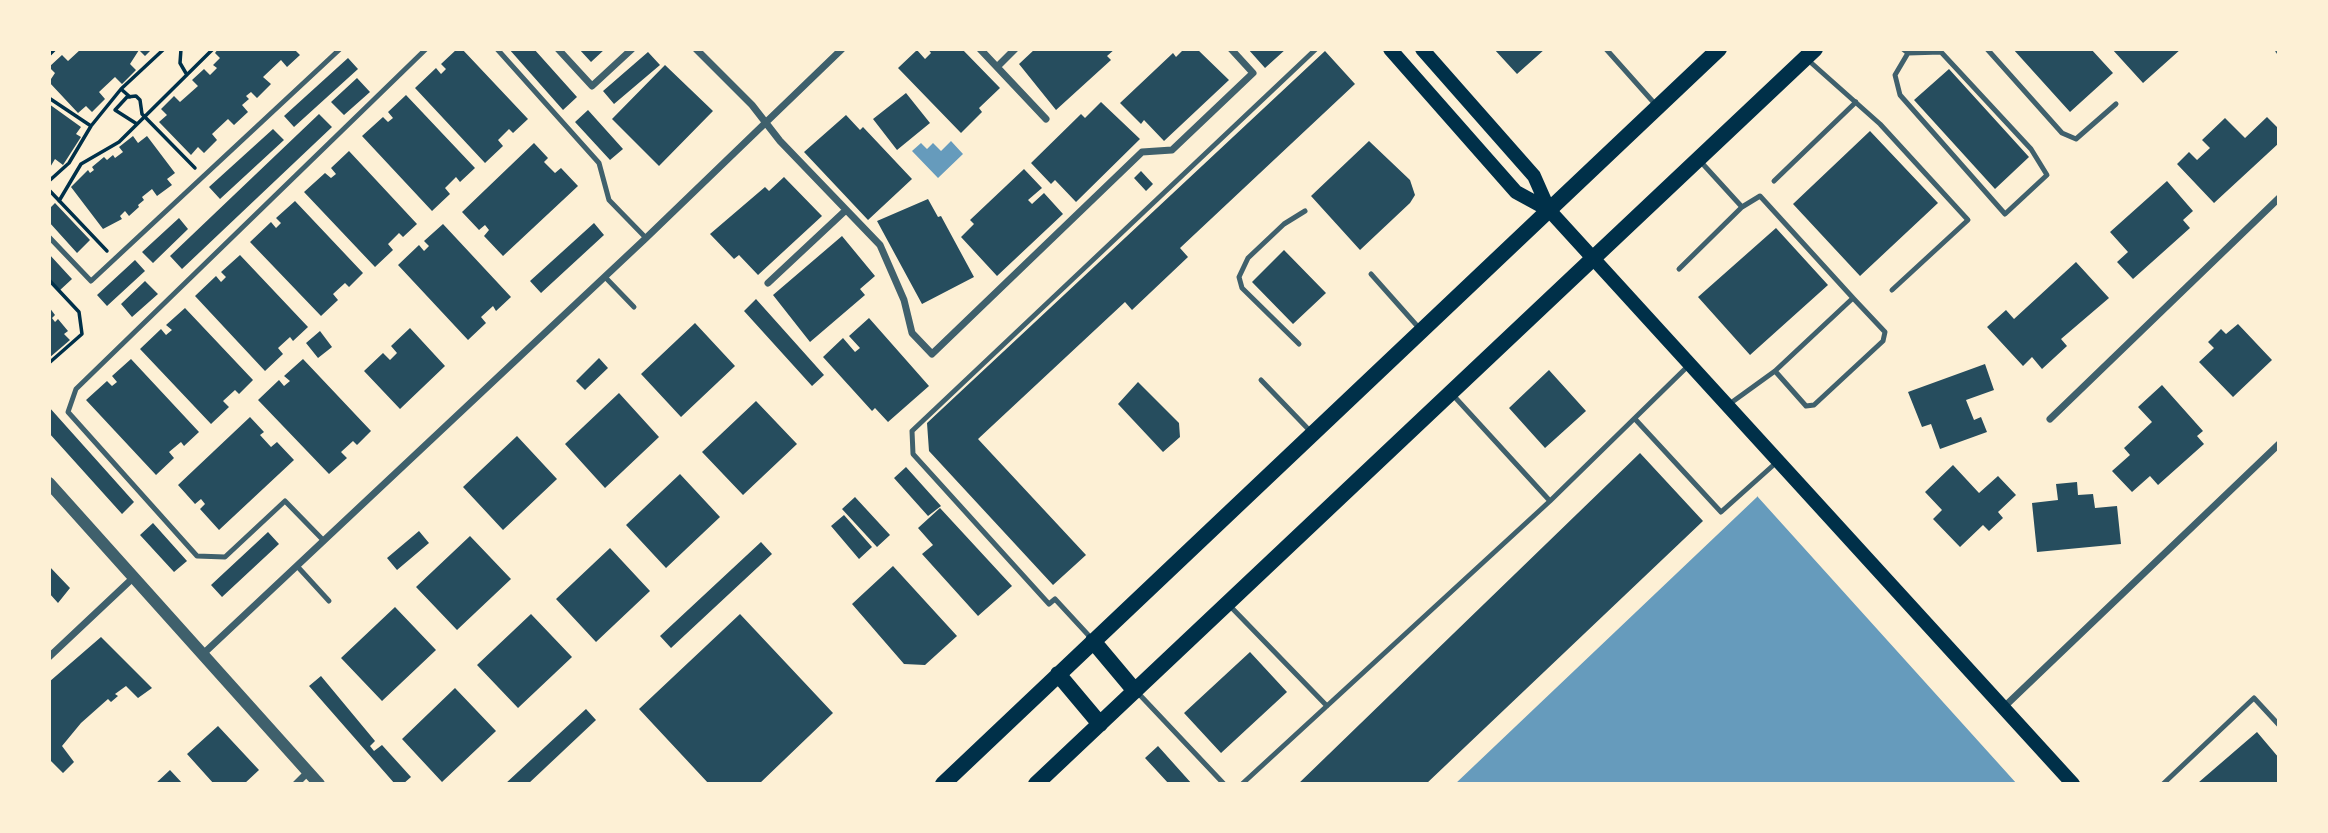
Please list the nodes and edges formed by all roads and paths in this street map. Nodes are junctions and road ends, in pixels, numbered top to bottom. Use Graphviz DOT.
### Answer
graph roads {
  1 [pos="55,49"];
  2 [pos="164,49"];
  3 [pos="181,49"];
  4 [pos="214,49"];
  5 [pos="340,49"];
  6 [pos="426,49"];
  7 [pos="497,49"];
  8 [pos="558,49"];
  9 [pos="632,49"];
  10 [pos="696,49"];
  11 [pos="842,49"];
  12 [pos="980,49"];
  13 [pos="1015,49"];
  14 [pos="1231,49"];
  15 [pos="1316,49"];
  16 [pos="1390,49"];
  17 [pos="1422,49"];
  18 [pos="1606,49"];
  19 [pos="1718,49"];
  20 [pos="1987,49"];
  21 [pos="1905,51"];
  22 [pos="1810,53"];
  23 [pos="49,55"];
  24 [pos="997,67"];
  25 [pos="187,75"];
  26 [pos="121,89"];
  27 [pos="130,97"];
  28 [pos="49,98"];
  29 [pos="1856,102"];
  30 [pos="2116,104"];
  31 [pos="1657,107"];
  32 [pos="145,117"];
  33 [pos="1046,119"];
  34 [pos="765,123"];
  35 [pos="137,124"];
  36 [pos="91,126"];
  37 [pos="1698,159"];
  38 [pos="206,160"];
  39 [pos="196,169"];
  40 [pos="187,179"];
  41 [pos="49,181"];
  42 [pos="1774,181"];
  43 [pos="49,190"];
  44 [pos="2279,198"];
  45 [pos="59,201"];
  46 [pos="1742,207"];
  47 [pos="846,210"];
  48 [pos="1549,210"];
  49 [pos="1305,211"];
  50 [pos="49,237"];
  51 [pos="646,238"];
  52 [pos="109,252"];
  53 [pos="1593,258"];
  54 [pos="1679,269"];
  55 [pos="1371,274"];
  56 [pos="605,277"];
  57 [pos="49,281"];
  58 [pos="768,283"];
  59 [pos="1892,290"];
  60 [pos="1853,298"];
  61 [pos="634,307"];
  62 [pos="1421,330"];
  63 [pos="1299,344"];
  64 [pos="49,363"];
  65 [pos="1691,364"];
  66 [pos="1774,370"];
  67 [pos="1261,380"];
  68 [pos="1450,392"];
  69 [pos="1728,405"];
  70 [pos="1635,419"];
  71 [pos="2050,419"];
  72 [pos="1312,433"];
  73 [pos="2279,444"];
  74 [pos="1779,460"];
  75 [pos="51,490"];
  76 [pos="1550,501"];
  77 [pos="324,541"];
  78 [pos="297,566"];
  79 [pos="134,577"];
  80 [pos="329,601"];
  81 [pos="1227,603"];
  82 [pos="1093,641"];
  83 [pos="203,654"];
  84 [pos="49,657"];
  85 [pos="1058,674"];
  86 [pos="1135,691"];
  87 [pos="1327,706"];
  88 [pos="2004,707"];
  89 [pos="1100,724"];
  90 [pos="2279,725"];
  91 [pos="308,772"];
  92 [pos="296,784"];
  93 [pos="319,784"];
  94 [pos="943,784"];
  95 [pos="1036,784"];
  96 [pos="1224,784"];
  97 [pos="1242,784"];
  98 [pos="2073,784"];
  99 [pos="2163,784"];
  1 -- 23 [label="path"];
  2 -- 26 [label="path"];
  3 -- 25 [label="path"];
  4 -- 25 [label="path"];
  5 -- 50 [label="lane"];
  6 -- 77 [label="lane"];
  7 -- 51 [label="lane"];
  8 -- 9 [label="street"];
  10 -- 34 [label="street"];
  11 -- 34 [label="street"];
  12 -- 24 [label="street"];
  13 -- 24 [label="street"];
  14 -- 47 [label="street"];
  15 -- 82 [label="lane"];
  16 -- 48 [label="main road"];
  17 -- 48 [label="main road"];
  18 -- 31 [label="lane"];
  19 -- 31 [label="main road"];
  20 -- 30 [label="lane"];
  21 -- 21 [label="lane"];
  22 -- 29 [label="lane"];
  22 -- 37 [label="main road"];
  24 -- 33 [label="street"];
  25 -- 32 [label="path"];
  26 -- 27 [label="path"];
  26 -- 36 [label="path"];
  27 -- 32 [label="path"];
  27 -- 35 [label="path"];
  28 -- 36 [label="path"];
  29 -- 42 [label="lane"];
  29 -- 59 [label="lane"];
  31 -- 48 [label="main road"];
  32 -- 35 [label="path"];
  32 -- 39 [label="path"];
  34 -- 47 [label="street"];
  34 -- 51 [label="street"];
  35 -- 45 [label="path"];
  36 -- 41 [label="path"];
  37 -- 46 [label="lane"];
  37 -- 53 [label="main road"];
  38 -- 39 [label="path"];
  39 -- 40 [label="path"];
  43 -- 45 [label="path"];
  44 -- 71 [label="street"];
  45 -- 52 [label="path"];
  46 -- 54 [label="lane"];
  46 -- 60 [label="lane"];
  47 -- 58 [label="street"];
  48 -- 53 [label="main road"];
  48 -- 62 [label="main road"];
  49 -- 63 [label="lane"];
  51 -- 56 [label="street"];
  53 -- 65 [label="main road"];
  53 -- 68 [label="main road"];
  55 -- 62 [label="lane"];
  56 -- 61 [label="lane"];
  56 -- 77 [label="street"];
  57 -- 64 [label="path"];
  60 -- 66 [label="lane"];
  60 -- 66 [label="lane"];
  62 -- 72 [label="main road"];
  65 -- 69 [label="main road"];
  65 -- 70 [label="lane"];
  66 -- 69 [label="lane"];
  67 -- 72 [label="lane"];
  68 -- 76 [label="lane"];
  68 -- 81 [label="main road"];
  69 -- 74 [label="main road"];
  70 -- 74 [label="lane"];
  70 -- 76 [label="lane"];
  72 -- 82 [label="main road"];
  73 -- 88 [label="street"];
  74 -- 88 [label="main road"];
  75 -- 79 [label="street"];
  76 -- 87 [label="lane"];
  77 -- 78 [label="street"];
  78 -- 80 [label="lane"];
  78 -- 83 [label="street"];
  79 -- 83 [label="street"];
  79 -- 84 [label="street"];
  81 -- 86 [label="main road"];
  81 -- 87 [label="lane"];
  82 -- 85 [label="main road"];
  82 -- 86 [label="main road"];
  83 -- 91 [label="street"];
  85 -- 89 [label="main road"];
  85 -- 94 [label="main road"];
  86 -- 89 [label="main road"];
  86 -- 96 [label="lane"];
  87 -- 97 [label="lane"];
  88 -- 98 [label="main road"];
  89 -- 95 [label="main road"];
  90 -- 99 [label="lane"];
  91 -- 92 [label="street"];
  91 -- 93 [label="street"];
}
